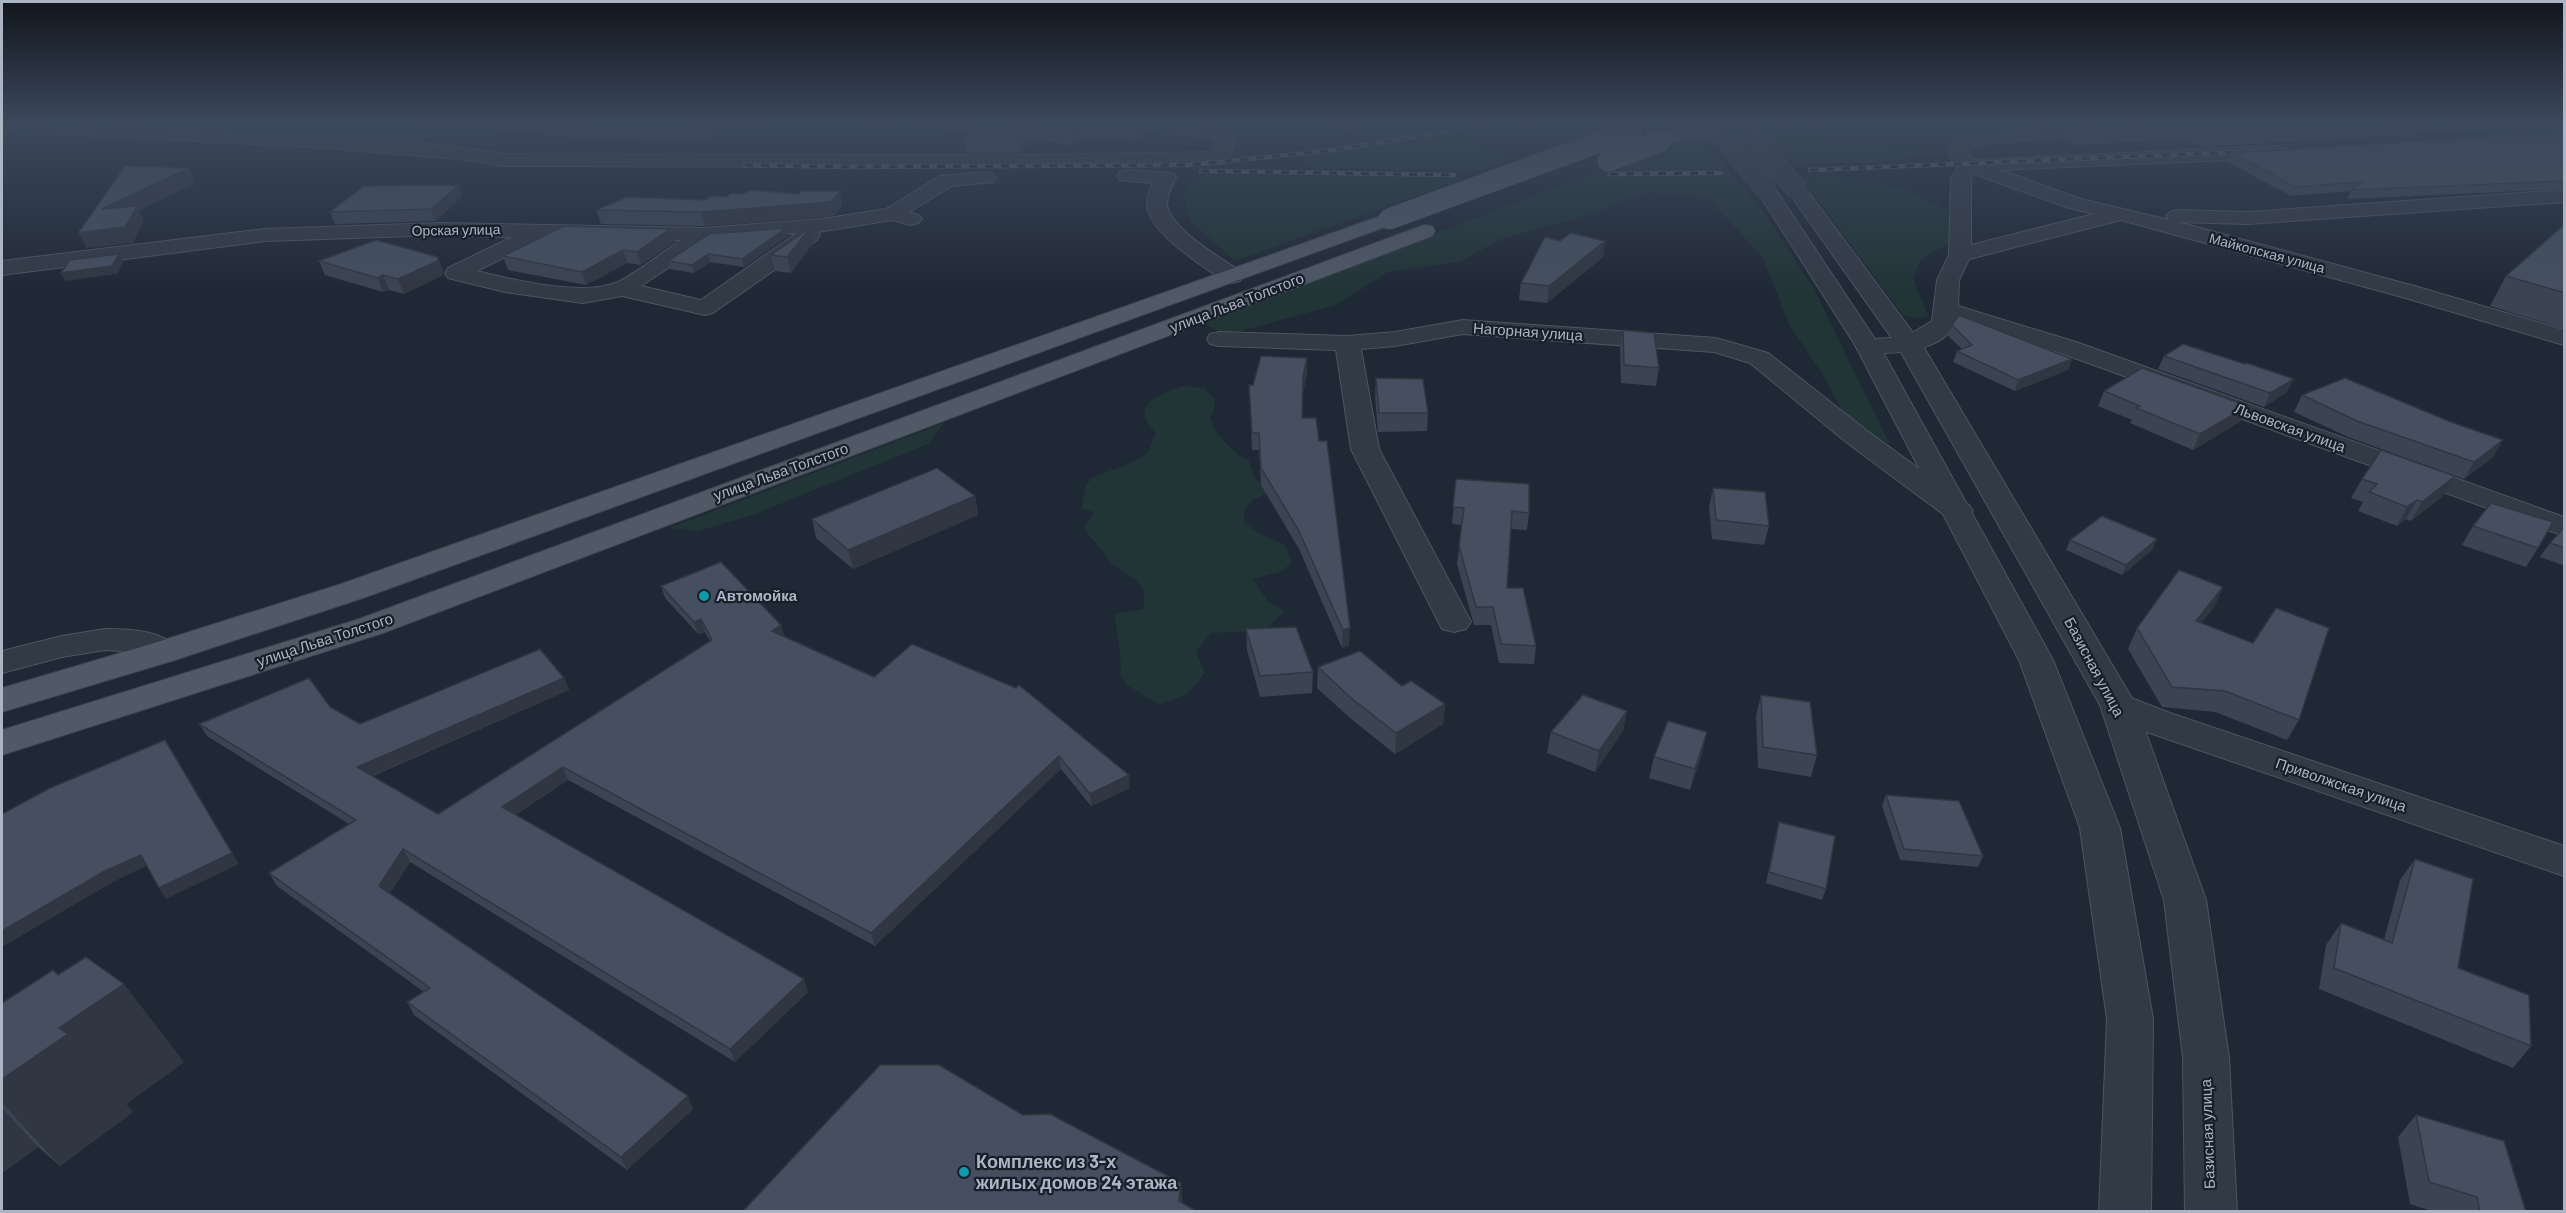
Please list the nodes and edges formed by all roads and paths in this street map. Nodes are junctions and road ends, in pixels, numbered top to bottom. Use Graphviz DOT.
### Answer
graph roads {
  1 [pos="946,181"];
  2 [pos="1164,181"];
  3 [pos="1494,181"];
  4 [pos="1771,181"];
  5 [pos="1776,181"];
  6 [pos="1961,181"];
  7 [pos="2011,181"];
  8 [pos="1782,191"];
  9 [pos="2565,196"];
  10 [pos="2120,213"];
  11 [pos="822,225"];
  12 [pos="1435,227"];
  13 [pos="544,229"];
  14 [pos="705,234"];
  15 [pos="1960,255"];
  16 [pos="2,268"];
  17 [pos="1232,276"];
  18 [pos="622,289"];
  19 [pos="1947,310"];
  20 [pos="2565,338"];
  21 [pos="1219,339"];
  22 [pos="1347,343"];
  23 [pos="1867,345"];
  24 [pos="1910,346"];
  25 [pos="1958,511"];
  26 [pos="2565,527"];
  27 [pos="1454,622"];
  28 [pos="163,652"];
  29 [pos="2,662"];
  30 [pos="2,700"];
  31 [pos="2118,705"];
  32 [pos="2,743"];
  33 [pos="2565,861"];
  34 [pos="2125,1212"];
  35 [pos="2211,1212"];
  1 -- 11 [label="street, Орская улица"];
  2 -- 17 [label="street, Орская улица"];
  3 -- 17 [label="main road, улица Льва Толстого, bridge"];
  4 -- 8 [label="street, bridge"];
  5 -- 8 [label="street, bridge"];
  6 -- 15 [label="street"];
  7 -- 10 [label="street, Майкопская улица"];
  8 -- 23 [label="street"];
  8 -- 24 [label="street, Базисная улица"];
  9 -- 10 [label="street"];
  10 -- 15 [label="street"];
  10 -- 20 [label="street, Майкопская улица"];
  11 -- 14 [label="street, Орская улица"];
  11 -- 18 [label="street"];
  12 -- 32 [label="main road, улица Льва Толстого"];
  13 -- 14 [label="street, Орская улица"];
  13 -- 16 [label="street, Орская улица"];
  13 -- 18 [label="street"];
  14 -- 18 [label="street"];
  15 -- 19 [label="street"];
  17 -- 28 [label="main road, улица Льва Толстого"];
  19 -- 24 [label="street"];
  19 -- 26 [label="street, Львовская улица"];
  21 -- 22 [label="street, Нагорная улица"];
  22 -- 25 [label="street, Нагорная улица"];
  22 -- 27 [label="street"];
  23 -- 24 [label="street"];
  23 -- 25 [label="street"];
  24 -- 31 [label="street, Базисная улица"];
  25 -- 34 [label="street"];
  28 -- 29 [label="street"];
  28 -- 30 [label="main road, улица Льва Толстого"];
  31 -- 33 [label="street, Приволжская улица"];
  31 -- 35 [label="street, Базисная улица"];
}
